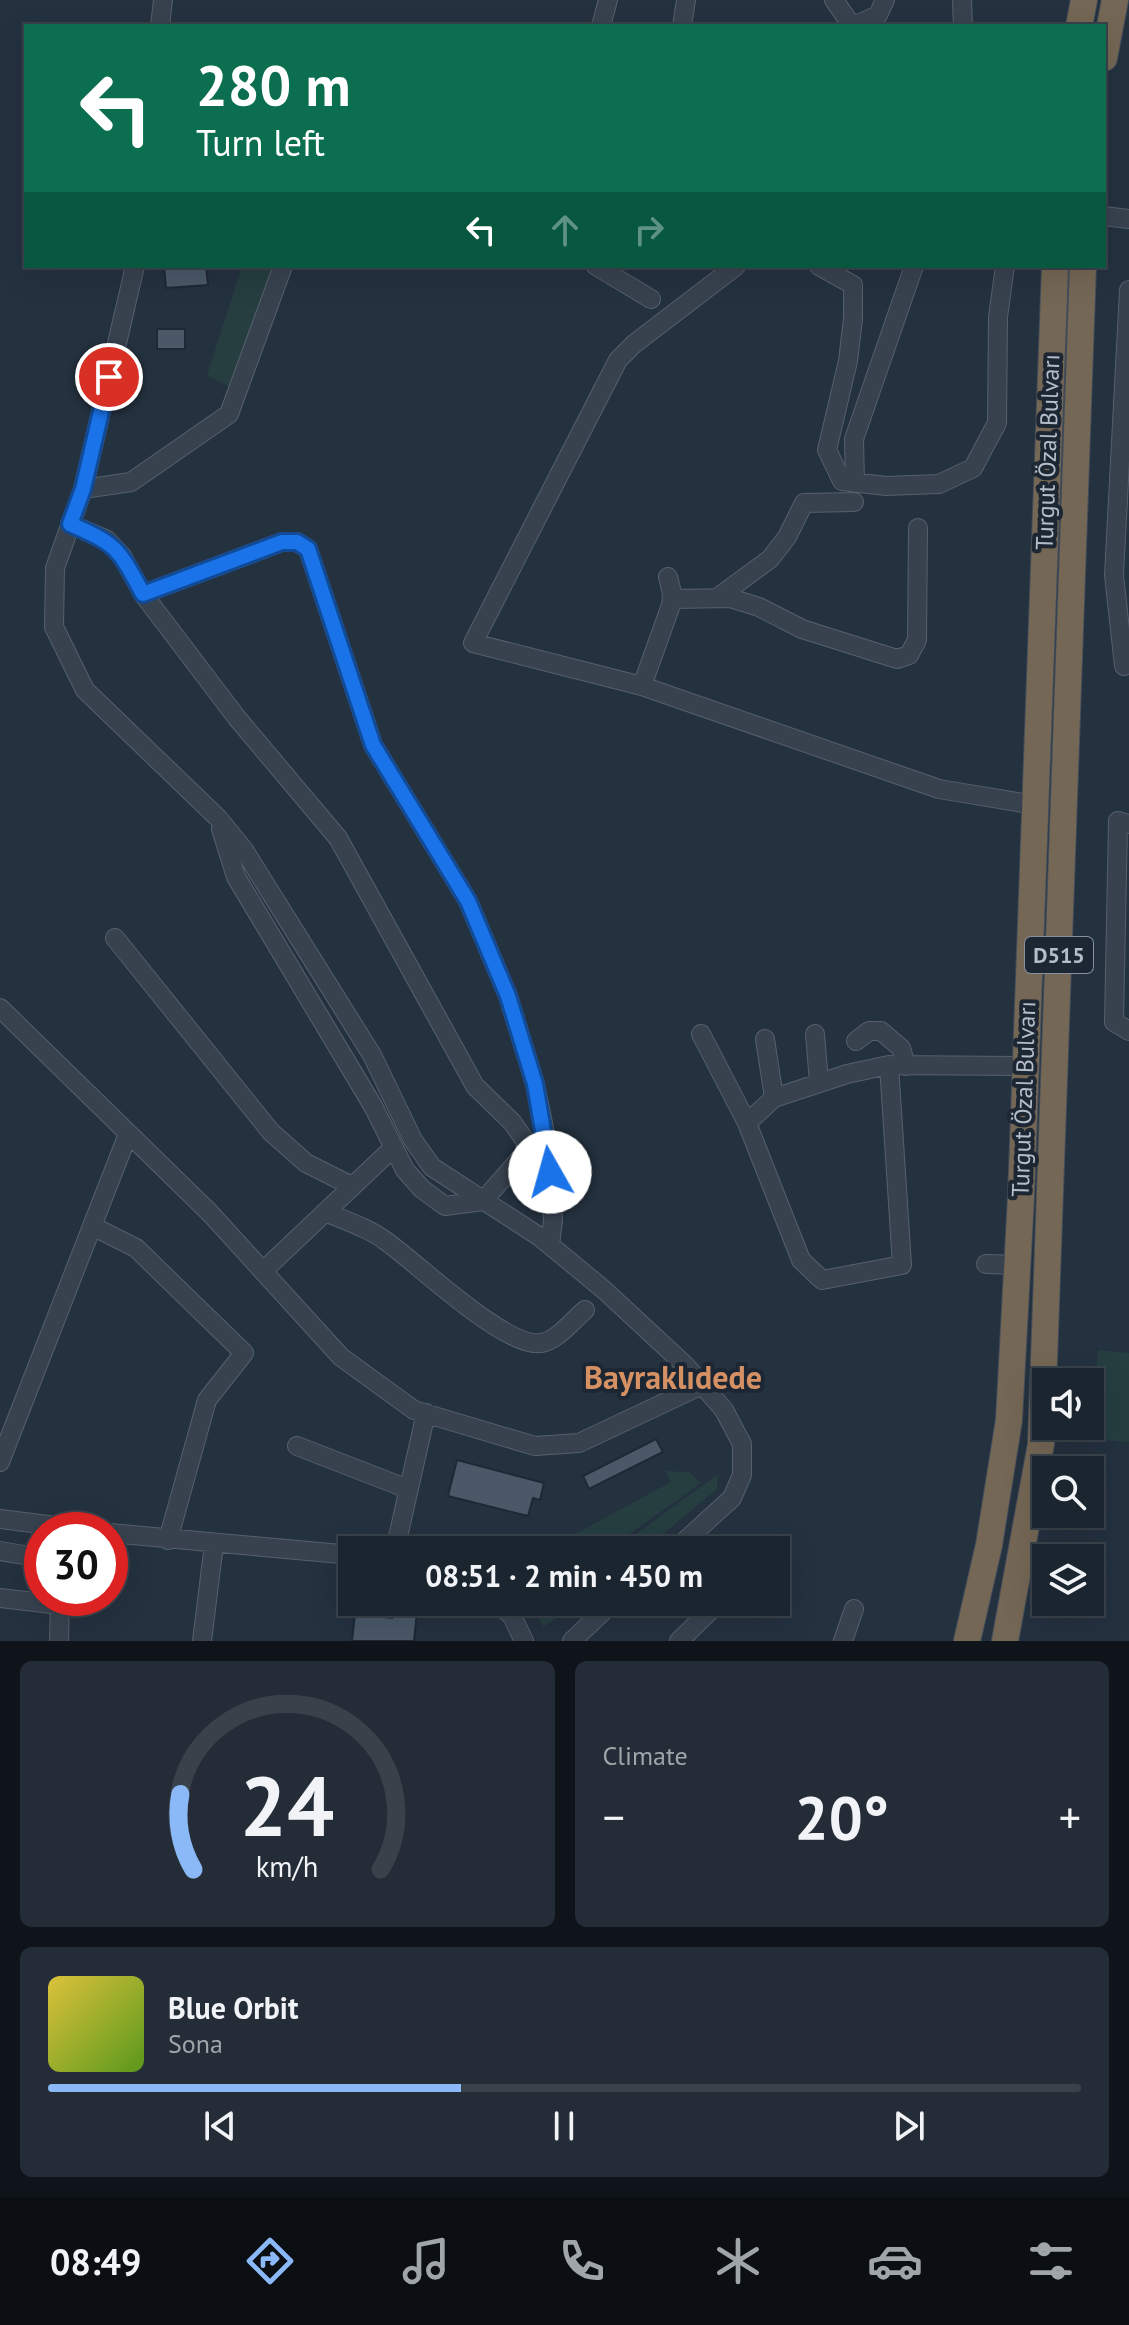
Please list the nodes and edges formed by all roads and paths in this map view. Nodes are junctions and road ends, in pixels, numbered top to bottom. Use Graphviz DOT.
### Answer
graph roads {
  1 [pos="163,0"];
  2 [pos="608,0"];
  3 [pos="686,0"];
  4 [pos="834,0"];
  5 [pos="885,0"];
  6 [pos="962,0"];
  7 [pos="1084,0"];
  8 [pos="1115,0"];
  9 [pos="160,24"];
  10 [pos="602,24"];
  11 [pos="682,24"];
  12 [pos="852,24"];
  13 [pos="858,24"];
  14 [pos="963,24"];
  15 [pos="1079,24"];
  16 [pos="1106,47"];
  17 [pos="1106,216"];
  18 [pos="1129,219"];
  19 [pos="135,268"];
  20 [pos="282,268"];
  21 [pos="602,268"];
  22 [pos="733,268"];
  23 [pos="823,268"];
  24 [pos="913,268"];
  25 [pos="1005,268"];
  26 [pos="1055,268"];
  27 [pos="1083,268"];
  28 [pos="1129,290"];
  29 [pos="651,299"];
  30 [pos="83,489"];
  31 [pos="855,492"];
  32 [pos="70,524"];
  33 [pos="918,528"];
  34 [pos="668,577"];
  35 [pos="1122,578"];
  36 [pos="143,594"];
  37 [pos="717,598"];
  38 [pos="672,599"];
  39 [pos="1124,666"];
  40 [pos="642,686"];
  41 [pos="1035,805"];
  42 [pos="218,818"];
  43 [pos="1129,824"];
  44 [pos="115,938"];
  45 [pos="0,1008"];
  46 [pos="1129,1031"];
  47 [pos="701,1034"];
  48 [pos="815,1034"];
  49 [pos="765,1039"];
  50 [pos="856,1041"];
  51 [pos="898,1066"];
  52 [pos="1026,1066"];
  53 [pos="819,1083"];
  54 [pos="774,1098"];
  55 [pos="747,1123"];
  56 [pos="128,1134"];
  57 [pos="393,1148"];
  58 [pos="352,1186"];
  59 [pos="483,1201"];
  60 [pos="325,1212"];
  61 [pos="92,1226"];
  62 [pos="550,1245"];
  63 [pos="986,1264"];
  64 [pos="1018,1265"];
  65 [pos="263,1271"];
  66 [pos="585,1310"];
  67 [pos="702,1385"];
  68 [pos="426,1413"];
  69 [pos="297,1446"];
  70 [pos="0,1462"];
  71 [pos="408,1489"];
  72 [pos="0,1519"];
  73 [pos="24,1522"];
  74 [pos="128,1535"];
  75 [pos="398,1536"];
  76 [pos="690,1536"];
  77 [pos="168,1540"];
  78 [pos="214,1544"];
  79 [pos="0,1551"];
  80 [pos="338,1554"];
  81 [pos="24,1555"];
  82 [pos="0,1598"];
  83 [pos="24,1600"];
  84 [pos="854,1609"];
  85 [pos="60,1616"];
  86 [pos="512,1616"];
  87 [pos="598,1616"];
  88 [pos="705,1616"];
  89 [pos="59,1641"];
  90 [pos="202,1641"];
  91 [pos="524,1641"];
  92 [pos="572,1641"];
  93 [pos="679,1641"];
  94 [pos="843,1641"];
  95 [pos="967,1641"];
  96 [pos="1005,1641"];
  1 -- 9 [label="street"];
  2 -- 10 [label="street"];
  3 -- 11 [label="street"];
  4 -- 12 [label="street"];
  5 -- 13 [label="street"];
  6 -- 14 [label="street"];
  7 -- 15 [label="highway"];
  8 -- 16 [label="highway"];
  17 -- 18 [label="street"];
  19 -- 30 [label="street"];
  20 -- 30 [label="street"];
  21 -- 29 [label="street"];
  22 -- 40 [label="street"];
  23 -- 31 [label="street"];
  24 -- 31 [label="street"];
  25 -- 31 [label="street"];
  26 -- 41 [label="highway, Turgut Özal Bulvarı / D515"];
  27 -- 96 [label="highway, Turgut Özal Bulvarı / D515"];
  28 -- 35 [label="street"];
  30 -- 32 [label="street"];
  31 -- 37 [label="street"];
  32 -- 36 [label="street"];
  32 -- 42 [label="street"];
  33 -- 37 [label="street"];
  34 -- 38 [label="street"];
  35 -- 39 [label="street"];
  36 -- 59 [label="street"];
  36 -- 62 [label="street"];
  37 -- 38 [label="street"];
  38 -- 40 [label="street"];
  40 -- 41 [label="street"];
  41 -- 52 [label="highway, Turgut Özal Bulvarı / D515"];
  42 -- 57 [label="street"];
  42 -- 59 [label="street"];
  43 -- 46 [label="street"];
  44 -- 58 [label="street"];
  45 -- 56 [label="street"];
  47 -- 55 [label="street"];
  48 -- 53 [label="street"];
  49 -- 54 [label="street"];
  50 -- 51 [label="street"];
  51 -- 52 [label="street"];
  51 -- 53 [label="street"];
  51 -- 55 [label="street"];
  52 -- 64 [label="highway, Turgut Özal Bulvarı / D515"];
  53 -- 54 [label="street"];
  54 -- 55 [label="street"];
  56 -- 61 [label="street"];
  56 -- 65 [label="street"];
  57 -- 58 [label="street"];
  57 -- 59 [label="street"];
  58 -- 60 [label="street"];
  59 -- 62 [label="street"];
  60 -- 65 [label="street"];
  60 -- 66 [label="street"];
  61 -- 70 [label="street"];
  61 -- 77 [label="street"];
  62 -- 67 [label="street"];
  63 -- 64 [label="street"];
  64 -- 95 [label="highway, Turgut Özal Bulvarı / D515"];
  65 -- 68 [label="street"];
  67 -- 68 [label="street"];
  67 -- 76 [label="street"];
  68 -- 71 [label="street"];
  69 -- 71 [label="street"];
  71 -- 75 [label="street"];
  72 -- 73 [label="street"];
  74 -- 77 [label="street"];
  77 -- 78 [label="street"];
  78 -- 80 [label="street"];
  78 -- 90 [label="street"];
  79 -- 81 [label="street"];
  82 -- 83 [label="street"];
  84 -- 94 [label="street"];
  85 -- 89 [label="street"];
  86 -- 91 [label="street"];
  87 -- 92 [label="street"];
  88 -- 93 [label="street"];
}
